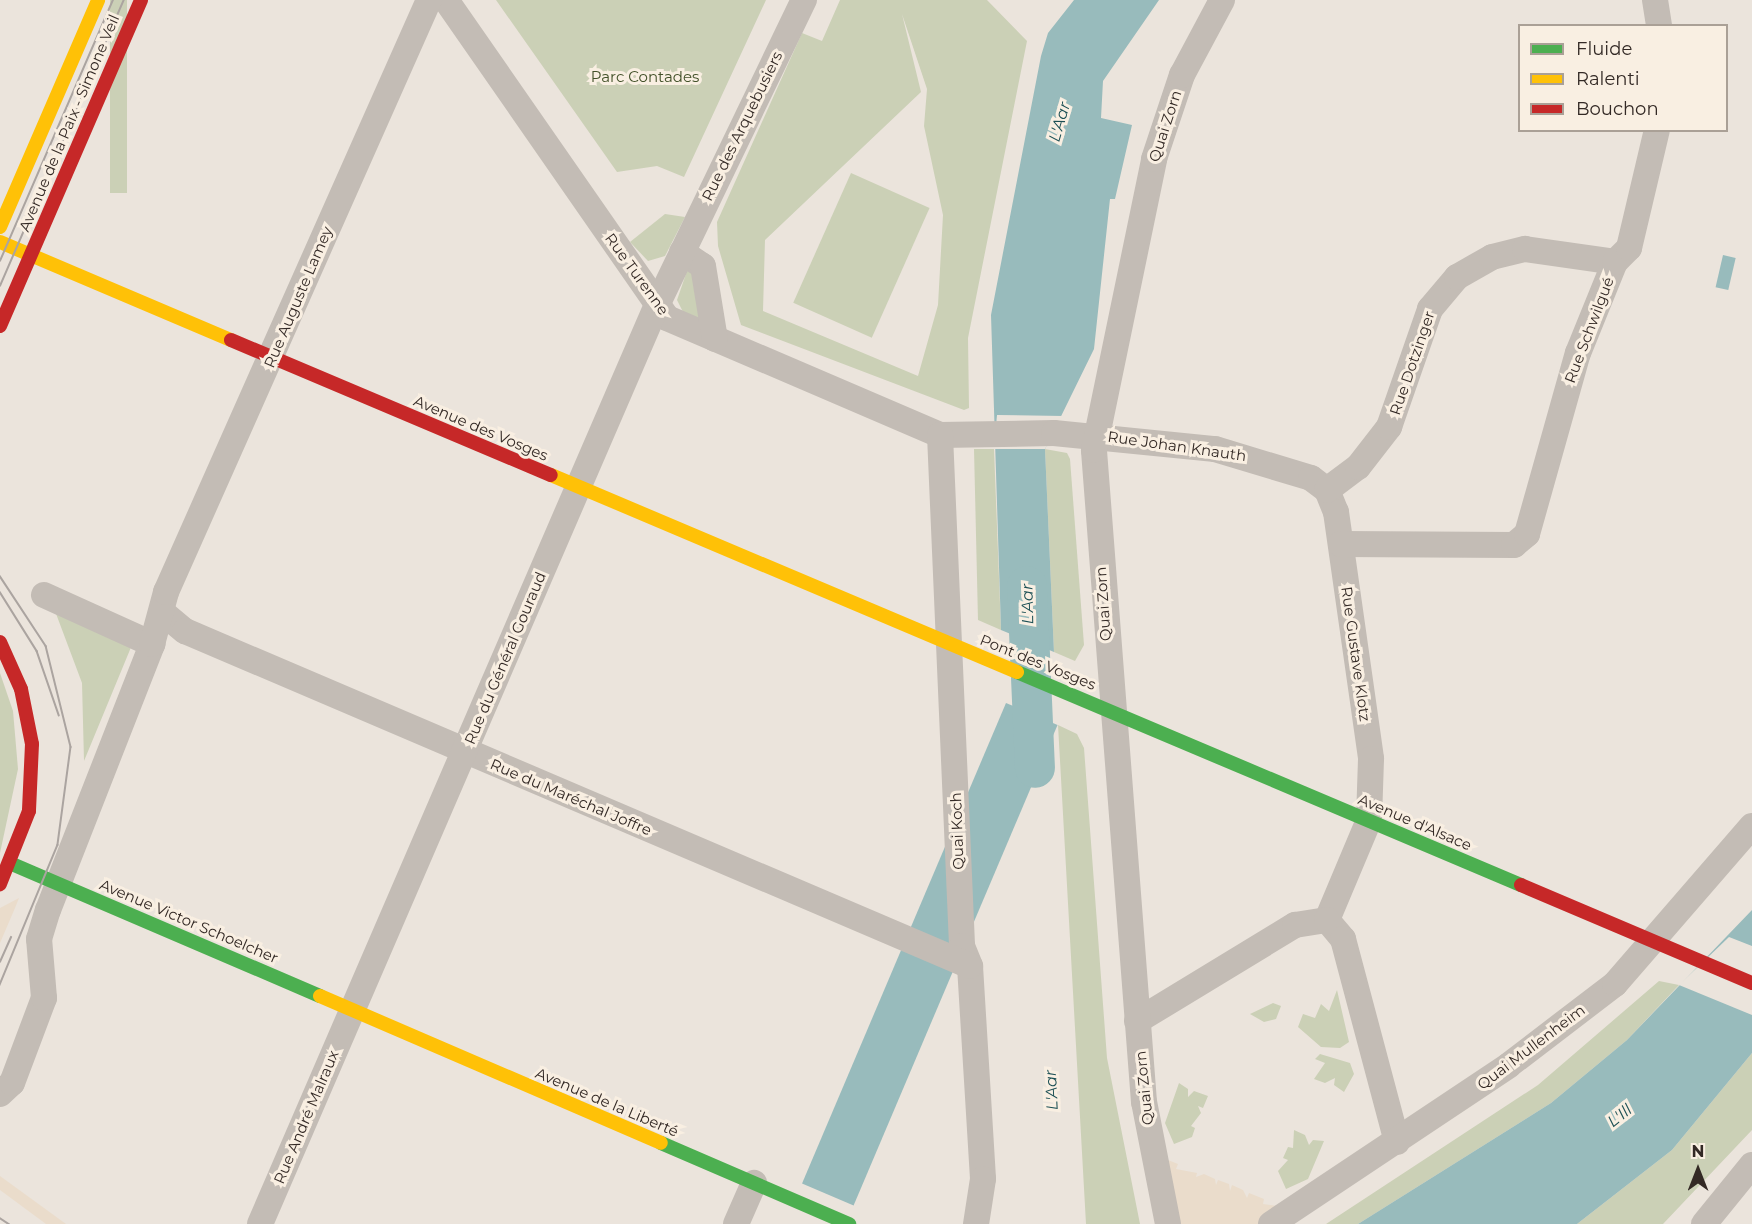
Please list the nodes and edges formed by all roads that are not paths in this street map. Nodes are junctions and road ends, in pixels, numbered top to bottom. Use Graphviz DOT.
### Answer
graph roads {
  1 [pos="98,0"];
  2 [pos="141,0"];
  3 [pos="429,0"];
  4 [pos="446,0"];
  5 [pos="804,0"];
  6 [pos="1222,0"];
  7 [pos="1655,0"];
  8 [pos="1659,24"];
  9 [pos="1657,132"];
  10 [pos="0,227"];
  11 [pos="0,242"];
  12 [pos="682,252"];
  13 [pos="30,255"];
  14 [pos="1615,262"];
  15 [pos="657,305"];
  16 [pos="0,326"];
  17 [pos="715,339"];
  18 [pos="272,357"];
  19 [pos="995,432"];
  20 [pos="940,435"];
  21 [pos="1097,435"];
  22 [pos="578,487"];
  23 [pos="1327,490"];
  24 [pos="1341,544"];
  25 [pos="44,595"];
  26 [pos="164,602"];
  27 [pos="0,642"];
  28 [pos="152,644"];
  29 [pos="950,644"];
  30 [pos="1113,711"];
  31 [pos="465,752"];
  32 [pos="1369,820"];
  33 [pos="1752,826"];
  34 [pos="12,864"];
  35 [pos="59,883"];
  36 [pos="0,884"];
  37 [pos="1327,920"];
  38 [pos="1655,941"];
  39 [pos="970,966"];
  40 [pos="1752,983"];
  41 [pos="353,1010"];
  42 [pos="1137,1021"];
  43 [pos="0,1094"];
  44 [pos="1397,1142"];
  45 [pos="1752,1165"];
  46 [pos="754,1183"];
  47 [pos="260,1224"];
  48 [pos="736,1224"];
  49 [pos="849,1224"];
  50 [pos="976,1224"];
  51 [pos="1168,1224"];
  52 [pos="1271,1224"];
  53 [pos="1704,1224"];
  1 -- 10 [label="main road, Avenue de la Paix - Simone Veil"];
  2 -- 13 [label="main road, Avenue de la Paix - Simone Veil"];
  3 -- 18 [label="street, Rue Auguste Lamey"];
  4 -- 15 [label="street, Rue Turenne"];
  5 -- 12 [label="street, Rue des Arquebusiers"];
  6 -- 21 [label="street, Quai Zorn"];
  7 -- 8 [label="street"];
  9 -- 14 [label="street, Rue Schwilgué"];
  11 -- 13 [label="main road, Avenue des Vosges"];
  12 -- 15 [label="street, Rue des Arquebusiers"];
  12 -- 17 [label="street"];
  13 -- 16 [label="main road, Avenue de la Paix - Simone Veil"];
  13 -- 18 [label="main road, Avenue des Vosges"];
  14 -- 23 [label="street, Rue Dotzinger"];
  14 -- 24 [label="street, Rue Schwilgué"];
  15 -- 17 [label="street, Rue Turenne"];
  15 -- 22 [label="street, Rue du Général Gouraud"];
  17 -- 20 [label="street, Rue Turenne"];
  18 -- 22 [label="main road, Avenue des Vosges"];
  18 -- 26 [label="street, Rue Auguste Lamey"];
  19 -- 20 [label="street, Rue Turenne"];
  19 -- 21 [label="street, Rue Johan Knauth"];
  20 -- 29 [label="street, Quai Koch"];
  21 -- 23 [label="street, Rue Johan Knauth"];
  21 -- 30 [label="street, Quai Zorn"];
  22 -- 29 [label="main road, Avenue des Vosges"];
  22 -- 31 [label="street, Rue du Général Gouraud"];
  23 -- 24 [label="street, Rue Gustave Klotz"];
  24 -- 32 [label="street, Rue Gustave Klotz"];
  25 -- 28 [label="street"];
  26 -- 28 [label="street, Rue Auguste Lamey"];
  26 -- 31 [label="street, Rue du Maréchal Joffre"];
  27 -- 34 [label="main road"];
  28 -- 35 [label="street, Rue Auguste Lamey"];
  29 -- 30 [label="main road, Pont des Vosges"];
  29 -- 39 [label="street, Quai Koch"];
  30 -- 32 [label="main road, Avenue d'Alsace"];
  30 -- 42 [label="street, Quai Zorn"];
  31 -- 39 [label="street, Rue du Maréchal Joffre"];
  31 -- 41 [label="street, Rue du Général Gouraud"];
  32 -- 37 [label="street"];
  32 -- 38 [label="main road, Avenue d'Alsace"];
  33 -- 38 [label="street, Quai Mullenheim"];
  34 -- 35 [label="main road, Avenue Victor Schoelcher"];
  34 -- 36 [label="main road"];
  35 -- 41 [label="main road, Avenue Victor Schoelcher"];
  35 -- 43 [label="street, Rue Auguste Lamey"];
  37 -- 42 [label="street"];
  37 -- 44 [label="street"];
  38 -- 40 [label="main road, Avenue d'Alsace"];
  38 -- 44 [label="street, Quai Mullenheim"];
  39 -- 50 [label="street, Quai Koch"];
  41 -- 46 [label="main road, Avenue de la Liberté"];
  41 -- 47 [label="street, Rue André Malraux"];
  42 -- 51 [label="street, Quai Zorn"];
  44 -- 52 [label="street, Quai Mullenheim"];
  45 -- 53 [label="street"];
  46 -- 48 [label="street"];
  46 -- 49 [label="main road, Avenue de la Liberté"];
}
